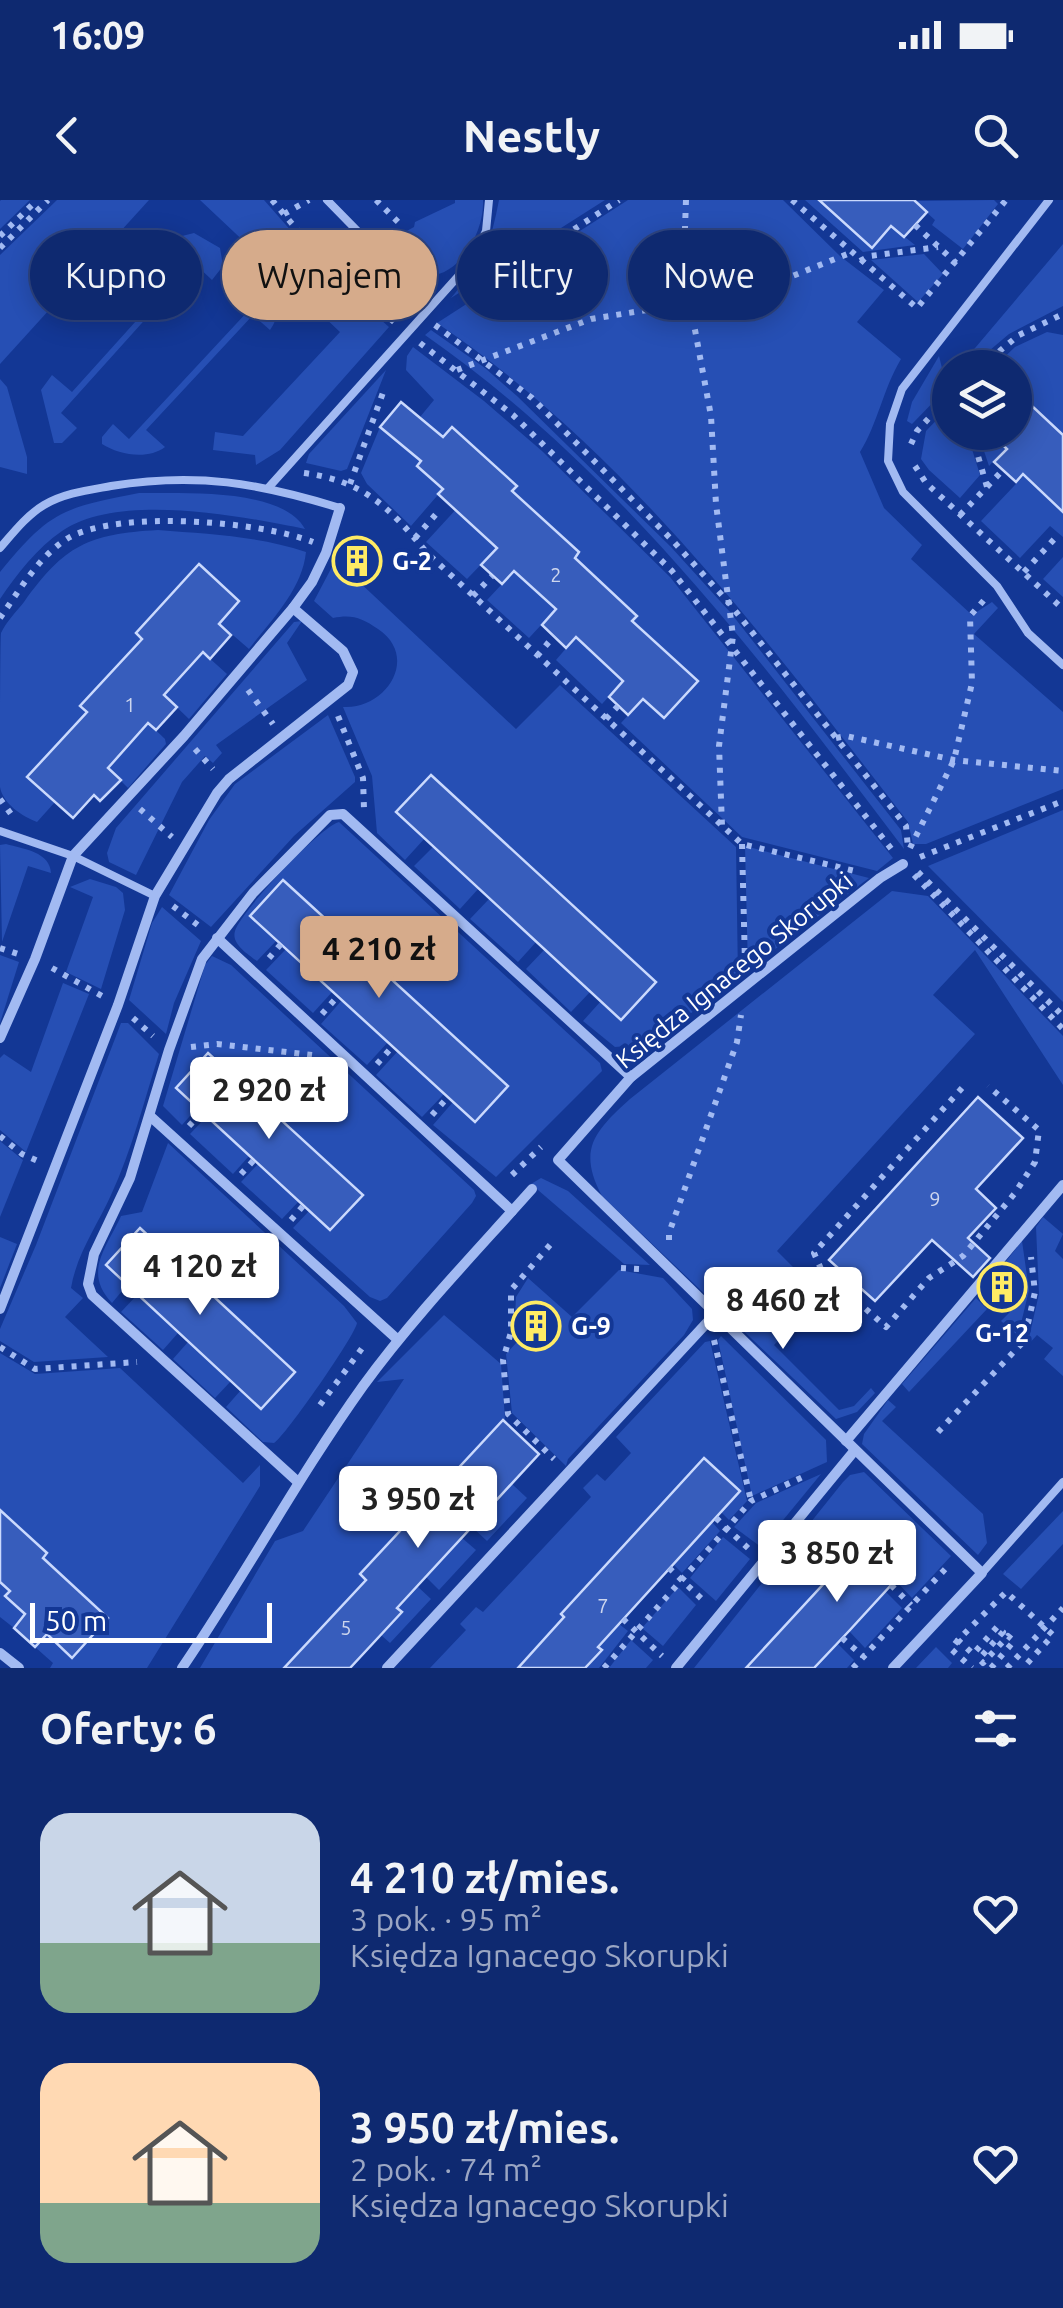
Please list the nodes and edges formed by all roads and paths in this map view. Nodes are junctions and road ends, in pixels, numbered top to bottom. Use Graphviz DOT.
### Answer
graph roads {
  1 [pos="37,200"];
  2 [pos="48,200"];
  3 [pos="272,200"];
  4 [pos="309,200"];
  5 [pos="327,200"];
  6 [pos="376,200"];
  7 [pos="489,200"];
  8 [pos="619,200"];
  9 [pos="686,200"];
  10 [pos="792,200"];
  11 [pos="1006,200"];
  12 [pos="1049,200"];
  13 [pos="284,214"];
  14 [pos="915,225"];
  15 [pos="403,227"];
  16 [pos="356,230"];
  17 [pos="684,230"];
  18 [pos="0,236"];
  19 [pos="938,247"];
  20 [pos="0,248"];
  21 [pos="850,253"];
  22 [pos="860,261"];
  23 [pos="956,262"];
  24 [pos="790,278"];
  25 [pos="437,298"];
  26 [pos="454,307"];
  27 [pos="628,313"];
  28 [pos="1063,314"];
  29 [pos="440,316"];
  30 [pos="1051,318"];
  31 [pos="419,320"];
  32 [pos="693,320"];
  33 [pos="431,323"];
  34 [pos="1063,327"];
  35 [pos="409,334"];
  36 [pos="1001,350"];
  37 [pos="483,360"];
  38 [pos="457,370"];
  39 [pos="389,377"];
  40 [pos="932,415"];
  41 [pos="977,450"];
  42 [pos="284,470"];
  43 [pos="1003,470"];
  44 [pos="350,483"];
  45 [pos="270,486"];
  46 [pos="988,487"];
  47 [pos="340,508"];
  48 [pos="437,513"];
  49 [pos="960,515"];
  50 [pos="1060,534"];
  51 [pos="415,538"];
  52 [pos="328,547"];
  53 [pos="0,548"];
  54 [pos="1024,572"];
  55 [pos="492,576"];
  56 [pos="997,586"];
  57 [pos="473,596"];
  58 [pos="730,603"];
  59 [pos="293,608"];
  60 [pos="1063,609"];
  61 [pos="0,618"];
  62 [pos="554,636"];
  63 [pos="730,642"];
  64 [pos="537,656"];
  65 [pos="1063,666"];
  66 [pos="236,674"];
  67 [pos="331,701"];
  68 [pos="618,706"];
  69 [pos="606,720"];
  70 [pos="283,737"];
  71 [pos="836,738"];
  72 [pos="954,760"];
  73 [pos="1063,771"];
  74 [pos="363,778"];
  75 [pos="1063,802"];
  76 [pos="124,803"];
  77 [pos="722,826"];
  78 [pos="0,832"];
  79 [pos="742,844"];
  80 [pos="184,847"];
  81 [pos="908,851"];
  82 [pos="74,856"];
  83 [pos="906,862"];
  84 [pos="880,878"];
  85 [pos="155,896"];
  86 [pos="175,907"];
  87 [pos="213,936"];
  88 [pos="0,948"];
  89 [pos="35,959"];
  90 [pos="745,986"];
  91 [pos="118,1004"];
  92 [pos="1063,1016"];
  93 [pos="137,1021"];
  94 [pos="1063,1029"];
  95 [pos="0,1038"];
  96 [pos="156,1038"];
  97 [pos="169,1050"];
  98 [pos="342,1056"];
  99 [pos="631,1077"];
  100 [pos="988,1086"];
  101 [pos="962,1088"];
  102 [pos="150,1116"];
  103 [pos="0,1136"];
  104 [pos="54,1168"];
  105 [pos="1063,1185"];
  106 [pos="532,1189"];
  107 [pos="512,1211"];
  108 [pos="1027,1226"];
  109 [pos="550,1245"];
  110 [pos="671,1271"];
  111 [pos="0,1309"];
  112 [pos="715,1314"];
  113 [pos="398,1339"];
  114 [pos="0,1347"];
  115 [pos="161,1360"];
  116 [pos="938,1432"];
  117 [pos="846,1441"];
  118 [pos="855,1450"];
  119 [pos="562,1466"];
  120 [pos="836,1472"];
  121 [pos="298,1482"];
  122 [pos="1063,1482"];
  123 [pos="752,1501"];
  124 [pos="716,1518"];
  125 [pos="726,1528"];
  126 [pos="960,1553"];
  127 [pos="763,1562"];
  128 [pos="669,1568"];
  129 [pos="982,1573"];
  130 [pos="680,1579"];
  131 [pos="891,1585"];
  132 [pos="910,1604"];
  133 [pos="1063,1608"];
  134 [pos="720,1616"];
  135 [pos="623,1619"];
  136 [pos="1044,1627"];
  137 [pos="634,1630"];
  138 [pos="842,1638"];
  139 [pos="958,1640"];
  140 [pos="0,1653"];
  141 [pos="863,1656"];
  142 [pos="19,1668"];
  143 [pos="182,1668"];
  144 [pos="387,1668"];
  145 [pos="604,1668"];
  146 [pos="675,1668"];
  147 [pos="853,1668"];
  148 [pos="893,1668"];
  149 [pos="972,1668"];
  150 [pos="991,1668"];
  151 [pos="1007,1668"];
  152 [pos="1022,1668"];
  1 -- 18 [label="path"];
  2 -- 20 [label="path"];
  3 -- 13 [label="path"];
  4 -- 13 [label="path"];
  5 -- 16 [label="lane"];
  6 -- 15 [label="path"];
  7 -- 25 [label="lane"];
  8 -- 26 [label="path"];
  9 -- 17 [label="path"];
  10 -- 21 [label="path"];
  11 -- 23 [label="path"];
  12 -- 56 [label="lane"];
  13 -- 35 [label="path"];
  14 -- 19 [label="path"];
  19 -- 22 [label="path"];
  19 -- 23 [label="path"];
  21 -- 22 [label="path"];
  21 -- 24 [label="path"];
  22 -- 23 [label="path"];
  27 -- 37 [label="path"];
  28 -- 30 [label="path"];
  29 -- 33 [label="path"];
  30 -- 34 [label="path"];
  30 -- 36 [label="path"];
  31 -- 35 [label="lane"];
  32 -- 58 [label="path"];
  33 -- 35 [label="path"];
  33 -- 37 [label="path"];
  35 -- 38 [label="path"];
  35 -- 42 [label="lane"];
  37 -- 38 [label="path"];
  37 -- 58 [label="path"];
  38 -- 63 [label="path"];
  39 -- 44 [label="path"];
  40 -- 49 [label="path"];
  41 -- 46 [label="path"];
  42 -- 44 [label="path"];
  42 -- 45 [label="lane"];
  43 -- 46 [label="path"];
  44 -- 47 [label="path"];
  44 -- 51 [label="path"];
  45 -- 47 [label="lane"];
  45 -- 53 [label="lane"];
  46 -- 49 [label="path"];
  47 -- 52 [label="street"];
  48 -- 51 [label="path"];
  49 -- 54 [label="path"];
  50 -- 54 [label="path"];
  51 -- 57 [label="path"];
  52 -- 59 [label="street"];
  52 -- 61 [label="path"];
  54 -- 60 [label="path"];
  55 -- 57 [label="path"];
  56 -- 65 [label="lane"];
  56 -- 72 [label="path"];
  57 -- 64 [label="path"];
  58 -- 63 [label="path"];
  58 -- 71 [label="path"];
  59 -- 66 [label="street"];
  59 -- 67 [label="street"];
  62 -- 64 [label="path"];
  63 -- 77 [label="path"];
  63 -- 81 [label="path"];
  64 -- 69 [label="path"];
  66 -- 70 [label="path"];
  66 -- 76 [label="street"];
  67 -- 70 [label="street"];
  67 -- 74 [label="path"];
  68 -- 69 [label="path"];
  69 -- 77 [label="path"];
  70 -- 80 [label="street"];
  71 -- 72 [label="path"];
  71 -- 81 [label="path"];
  72 -- 73 [label="path"];
  72 -- 81 [label="path"];
  75 -- 83 [label="path"];
  76 -- 80 [label="path"];
  76 -- 82 [label="street"];
  77 -- 79 [label="path"];
  78 -- 82 [label="lane"];
  79 -- 84 [label="path"];
  79 -- 90 [label="path"];
  80 -- 85 [label="street"];
  81 -- 83 [label="path"];
  82 -- 85 [label="lane"];
  82 -- 89 [label="street"];
  83 -- 84 [label="street, Księdza Ignacego Skorupki"];
  83 -- 92 [label="path"];
  83 -- 94 [label="path"];
  84 -- 90 [label="street, Księdza Ignacego Skorupki"];
  85 -- 91 [label="street"];
  86 -- 87 [label="path"];
  87 -- 97 [label="street"];
  87 -- 98 [label="street"];
  87 -- 99 [label="street"];
  88 -- 89 [label="path"];
  89 -- 91 [label="path"];
  89 -- 95 [label="street"];
  90 -- 99 [label="street, Księdza Ignacego Skorupki"];
  90 -- 110 [label="path"];
  91 -- 104 [label="street"];
  93 -- 96 [label="path"];
  97 -- 98 [label="path"];
  97 -- 102 [label="street"];
  98 -- 107 [label="street"];
  99 -- 110 [label="street, Księdza Ignacego Skorupki"];
  100 -- 101 [label="path"];
  102 -- 113 [label="street"];
  102 -- 115 [label="street"];
  103 -- 104 [label="path"];
  104 -- 111 [label="street"];
  105 -- 108 [label="street"];
  106 -- 107 [label="street"];
  107 -- 113 [label="street"];
  108 -- 116 [label="path"];
  108 -- 117 [label="street"];
  109 -- 119 [label="path"];
  110 -- 112 [label="street"];
  112 -- 117 [label="street"];
  112 -- 123 [label="path"];
  112 -- 144 [label="street"];
  113 -- 121 [label="street"];
  114 -- 115 [label="path"];
  115 -- 121 [label="street"];
  117 -- 118 [label="street"];
  118 -- 120 [label="street"];
  118 -- 126 [label="street"];
  120 -- 123 [label="path"];
  120 -- 127 [label="street"];
  121 -- 143 [label="street"];
  122 -- 129 [label="lane"];
  123 -- 125 [label="path"];
  124 -- 125 [label="path"];
  125 -- 127 [label="path"];
  125 -- 130 [label="path"];
  126 -- 129 [label="street"];
  126 -- 132 [label="path"];
  127 -- 134 [label="street"];
  128 -- 130 [label="path"];
  129 -- 148 [label="street"];
  130 -- 134 [label="path"];
  130 -- 137 [label="path"];
  131 -- 132 [label="path"];
  132 -- 141 [label="path"];
  133 -- 136 [label="path"];
  134 -- 146 [label="street"];
  135 -- 137 [label="path"];
  136 -- 139 [label="path"];
  136 -- 151 [label="path"];
  136 -- 152 [label="path"];
  137 -- 145 [label="path"];
  137 -- 146 [label="path"];
  138 -- 141 [label="path"];
  139 -- 149 [label="path"];
  139 -- 150 [label="path"];
  140 -- 142 [label="street"];
  141 -- 147 [label="path"];
}
